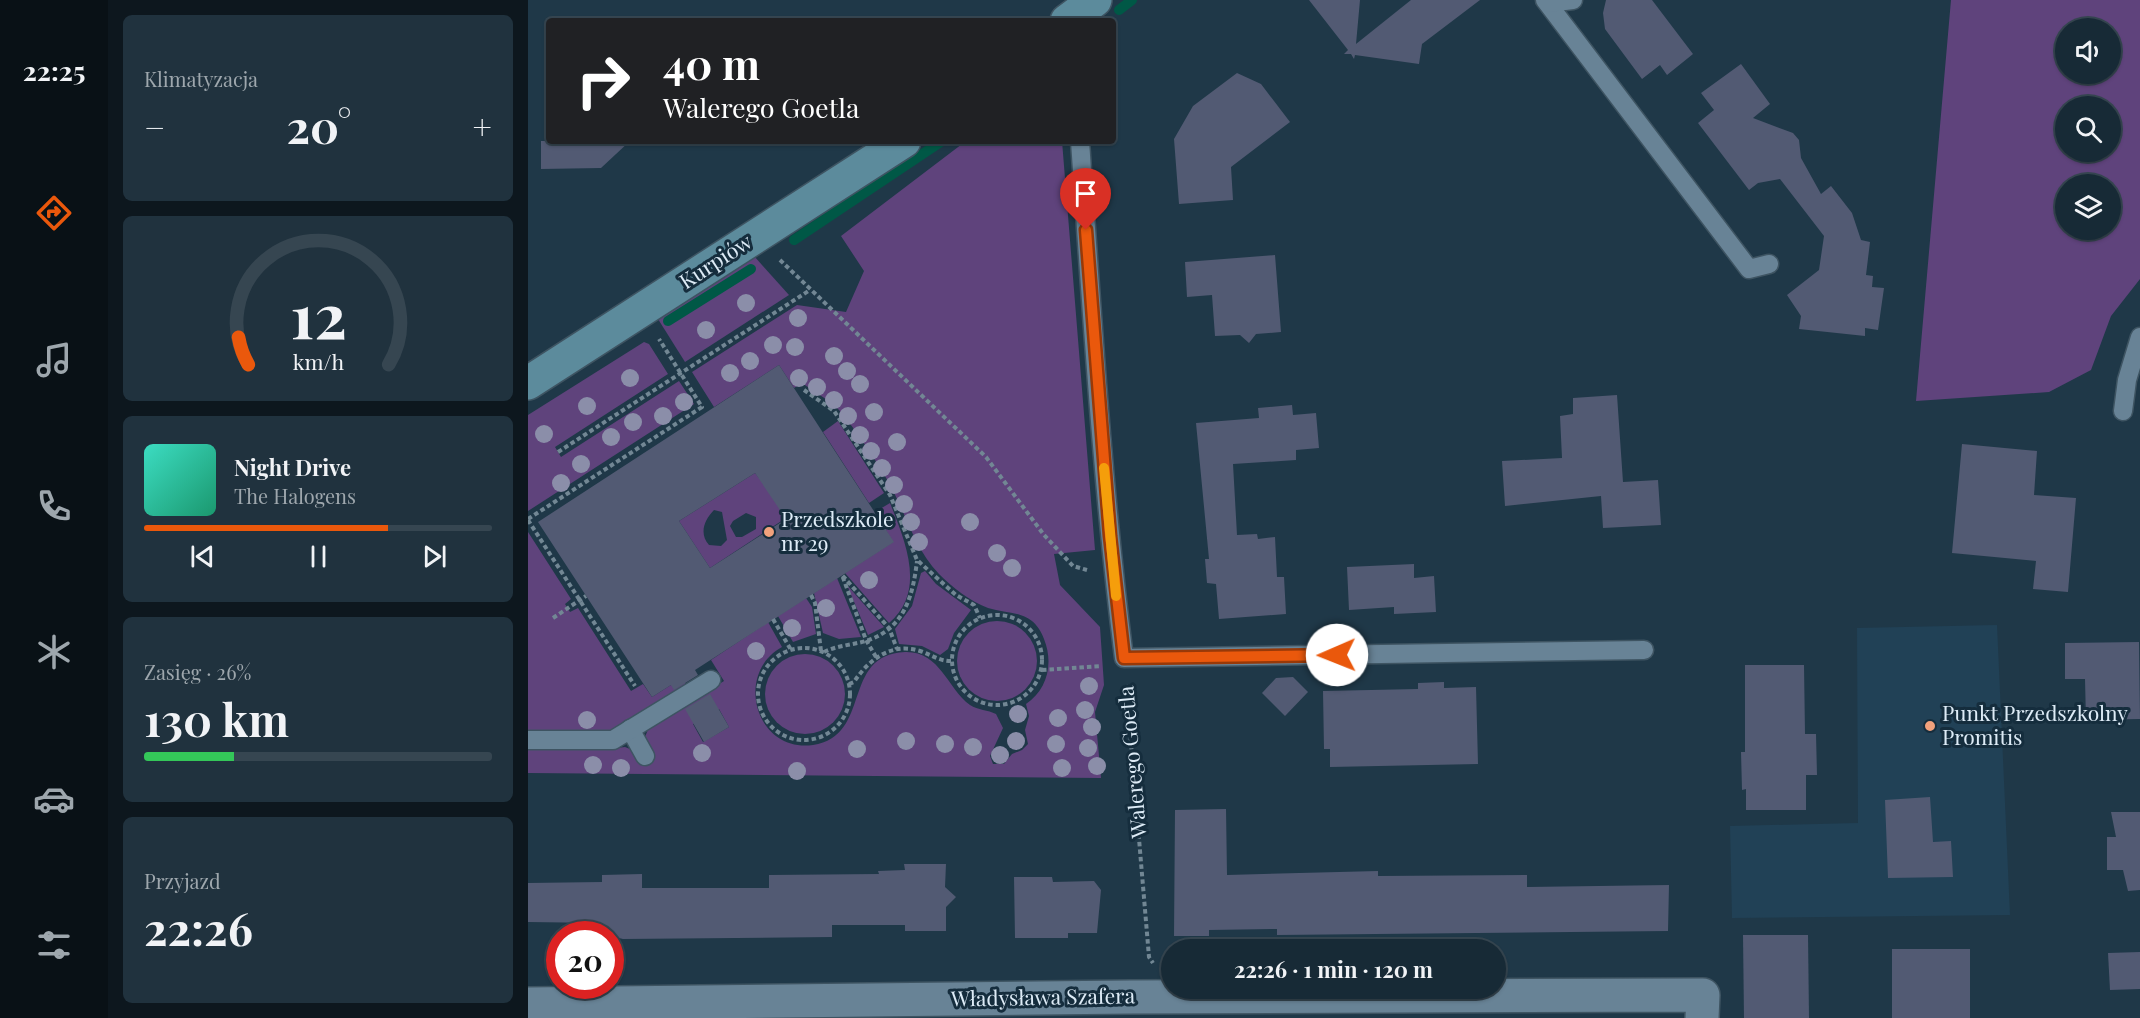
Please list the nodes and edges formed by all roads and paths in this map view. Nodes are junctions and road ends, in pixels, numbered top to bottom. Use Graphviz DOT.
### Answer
graph roads {
  1 [pos="1095,0"];
  2 [pos="1573,0"];
  3 [pos="1546,2"];
  4 [pos="1071,18"];
  5 [pos="899,144"];
  6 [pos="1080,144"];
  7 [pos="759,234"];
  8 [pos="1769,264"];
  9 [pos="810,290"];
  10 [pos="653,331"];
  11 [pos="2140,337"];
  12 [pos="2135,370"];
  13 [pos="680,372"];
  14 [pos="528,383"];
  15 [pos="804,390"];
  16 [pos="2123,411"];
  17 [pos="558,452"];
  18 [pos="528,520"];
  19 [pos="917,560"];
  20 [pos="1114,579"];
  21 [pos="811,595"];
  22 [pos="586,596"];
  23 [pos="580,600"];
  24 [pos="554,618"];
  25 [pos="980,618"];
  26 [pos="773,619"];
  27 [pos="889,628"];
  28 [pos="866,640"];
  29 [pos="897,649"];
  30 [pos="791,650"];
  31 [pos="1644,650"];
  32 [pos="823,652"];
  33 [pos="876,657"];
  34 [pos="951,661"];
  35 [pos="1124,661"];
  36 [pos="1042,670"];
  37 [pos="711,680"];
  38 [pos="849,684"];
  39 [pos="635,686"];
  40 [pos="630,729"];
  41 [pos="528,740"];
  42 [pos="645,756"];
  43 [pos="528,1004"];
  44 [pos="1702,1006"];
  45 [pos="1174,1008"];
  1 -- 4 [label="street"];
  2 -- 3 [label="lane"];
  3 -- 8 [label="lane"];
  5 -- 7 [label="street, Kurpiów"];
  6 -- 20 [label="lane, Walerego Goetla"];
  7 -- 9 [label="path"];
  7 -- 14 [label="street, Kurpiów"];
  9 -- 13 [label="path"];
  9 -- 20 [label="path"];
  10 -- 13 [label="path"];
  11 -- 12 [label="lane"];
  12 -- 16 [label="lane"];
  13 -- 17 [label="path"];
  13 -- 18 [label="path"];
  15 -- 19 [label="path"];
  18 -- 23 [label="path"];
  19 -- 25 [label="path"];
  19 -- 27 [label="path"];
  20 -- 35 [label="lane, Walerego Goetla"];
  21 -- 32 [label="path"];
  22 -- 23 [label="path"];
  23 -- 24 [label="path"];
  23 -- 39 [label="path"];
  25 -- 34 [label="path"];
  25 -- 36 [label="path"];
  26 -- 30 [label="path"];
  27 -- 28 [label="path"];
  27 -- 28 [label="path"];
  27 -- 29 [label="path"];
  28 -- 32 [label="path"];
  28 -- 33 [label="path"];
  29 -- 33 [label="path"];
  29 -- 34 [label="path"];
  30 -- 32 [label="path"];
  30 -- 38 [label="path"];
  31 -- 35 [label="lane"];
  32 -- 38 [label="path"];
  33 -- 38 [label="path"];
  34 -- 36 [label="path"];
  35 -- 36 [label="path"];
  35 -- 45 [label="path, Walerego Goetla"];
  37 -- 40 [label="lane"];
  40 -- 41 [label="lane"];
  40 -- 42 [label="lane"];
  43 -- 45 [label="street, Władysława Szafera"];
  44 -- 45 [label="street, Władysława Szafera"];
}
